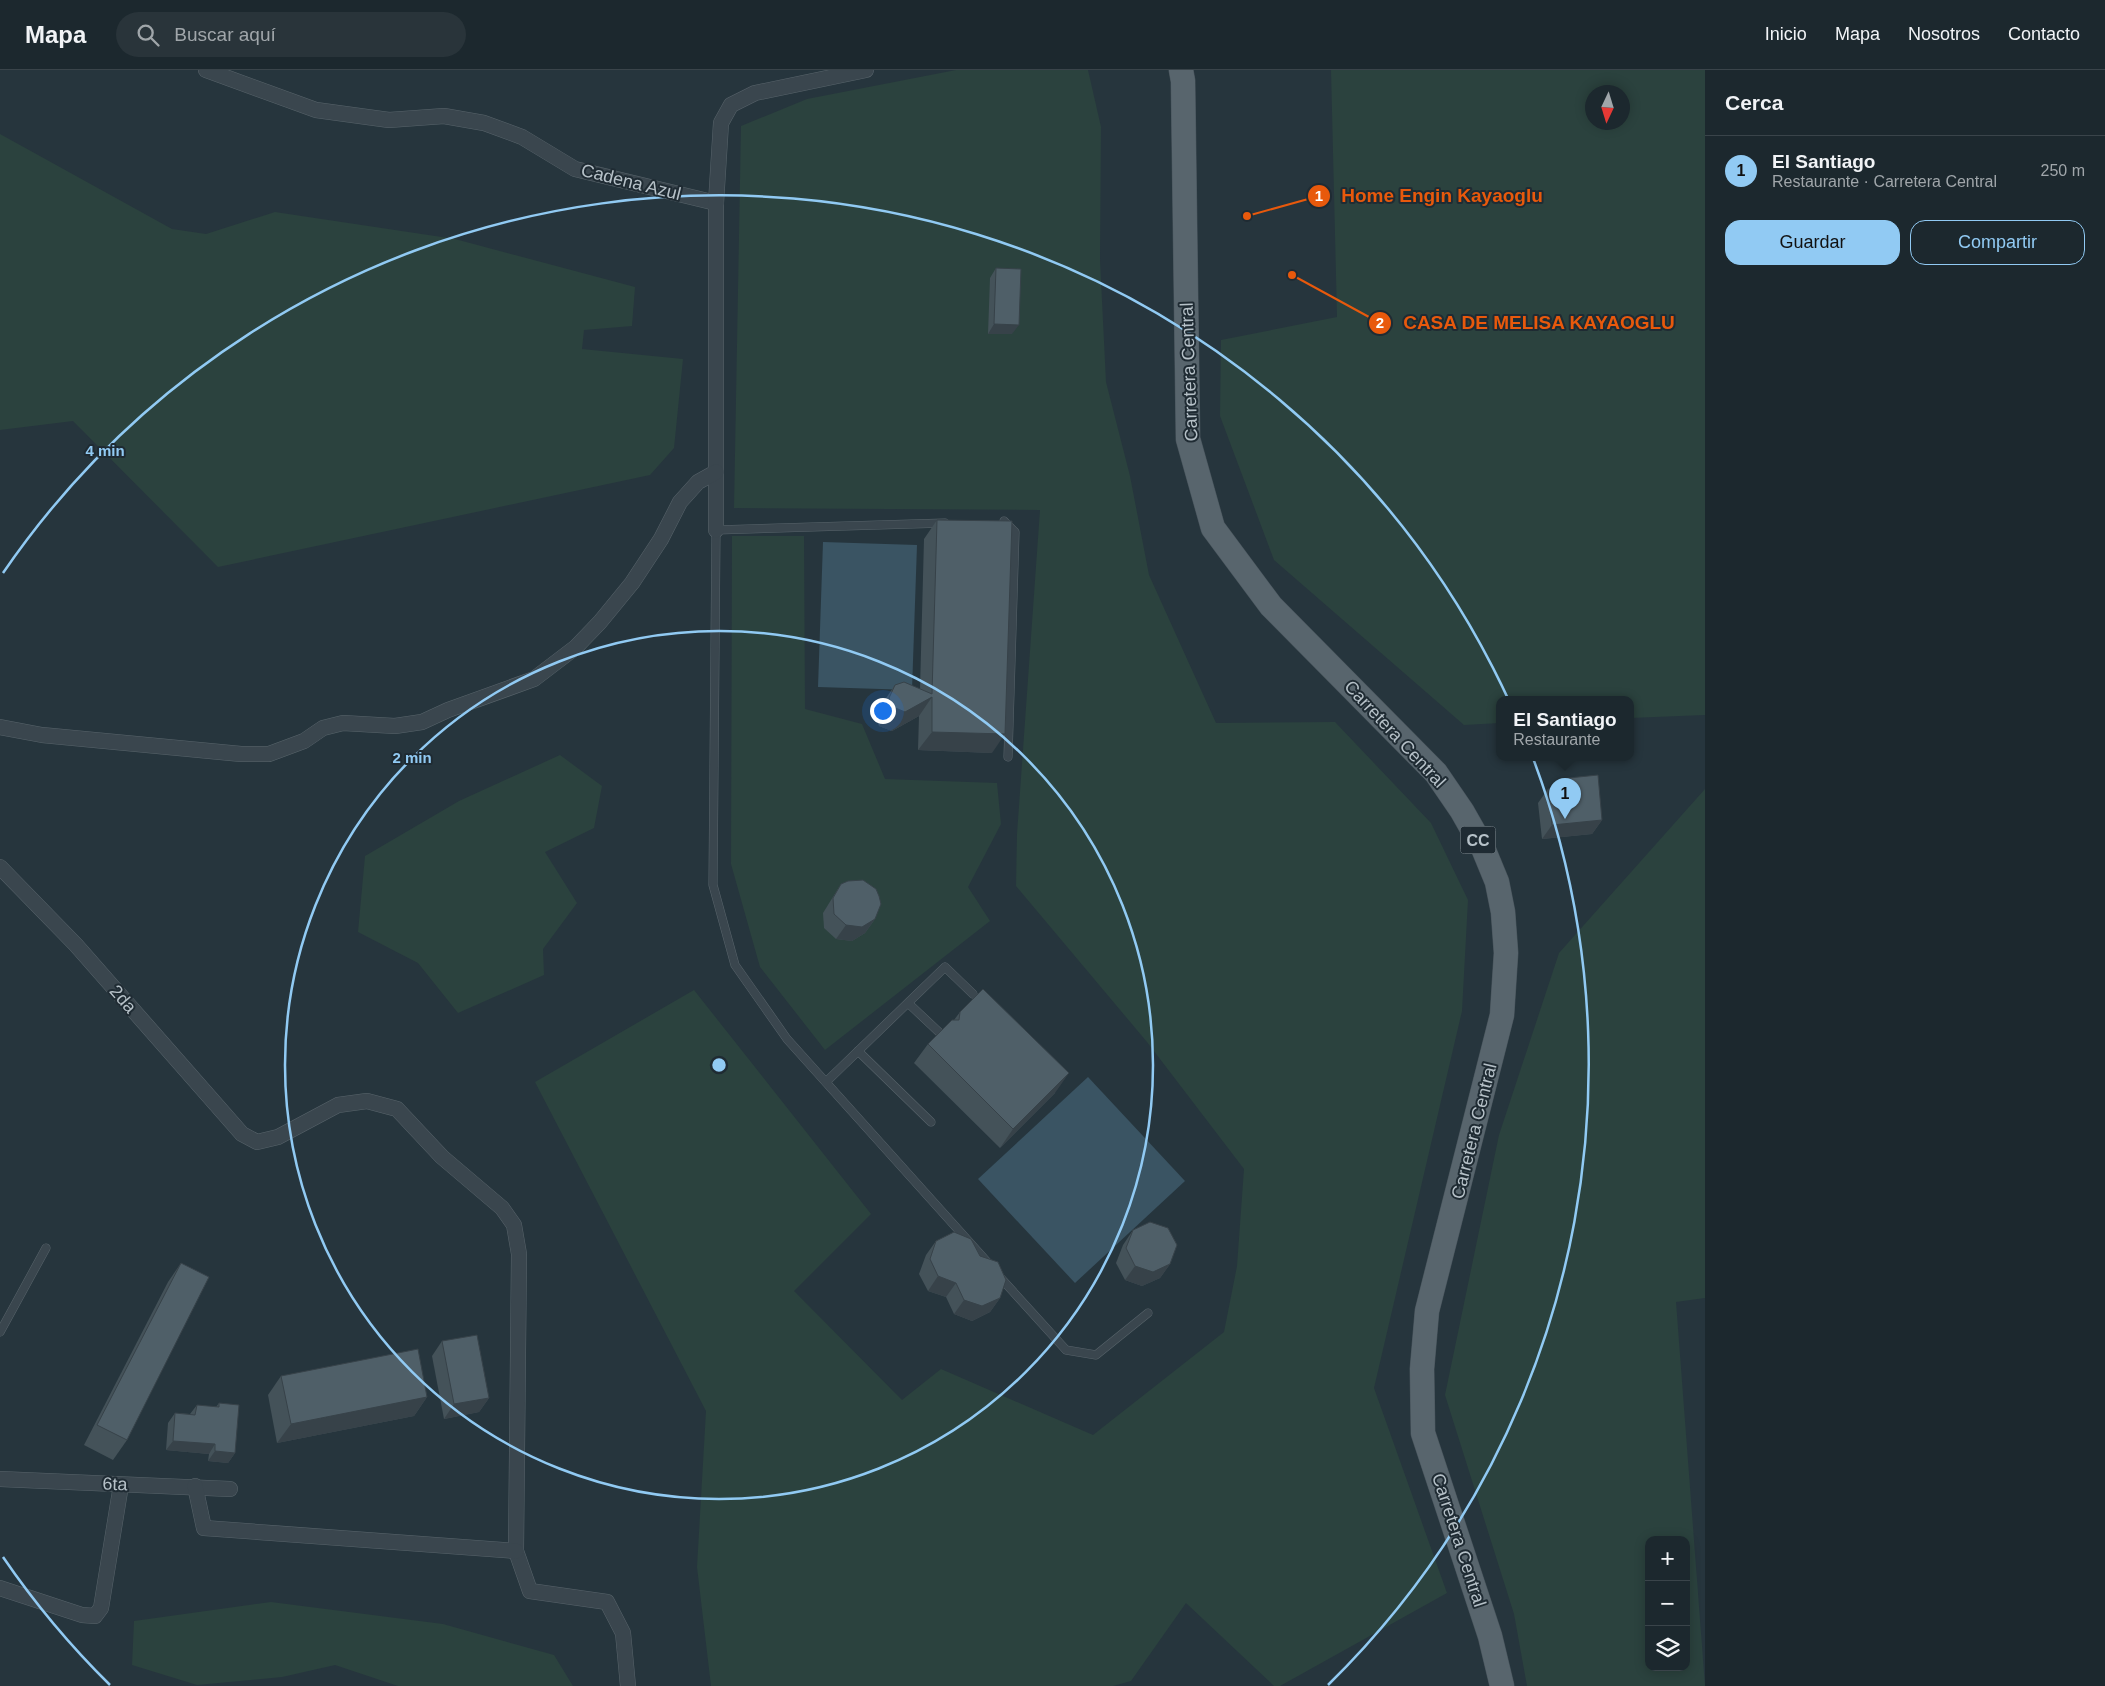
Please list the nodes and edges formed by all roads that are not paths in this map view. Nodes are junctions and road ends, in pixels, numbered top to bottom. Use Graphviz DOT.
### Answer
graph roads {
  1 [pos="206,70"];
  2 [pos="866,70"];
  3 [pos="1181,70"];
  4 [pos="716,203"];
  5 [pos="716,472"];
  6 [pos="996,521"];
  7 [pos="958,522"];
  8 [pos="716,530"];
  9 [pos="0,727"];
  10 [pos="1008,756"];
  11 [pos="0,868"];
  12 [pos="972,994"];
  13 [pos="908,1003"];
  14 [pos="942,1035"];
  15 [pos="858,1052"];
  16 [pos="826,1082"];
  17 [pos="931,1122"];
  18 [pos="46,1248"];
  19 [pos="1148,1313"];
  20 [pos="0,1332"];
  21 [pos="0,1479"];
  22 [pos="121,1485"];
  23 [pos="196,1486"];
  24 [pos="230,1489"];
  25 [pos="516,1551"];
  26 [pos="0,1588"];
  27 [pos="628,1686"];
  28 [pos="1502,1686"];
  1 -- 4 [label="street, Cadena Azul"];
  2 -- 4 [label="street"];
  3 -- 28 [label="main road, Carretera Central / CC"];
  4 -- 5 [label="street"];
  5 -- 8 [label="street"];
  5 -- 9 [label="street"];
  6 -- 10 [label="lane"];
  7 -- 8 [label="lane"];
  8 -- 16 [label="lane"];
  11 -- 25 [label="street, 2da"];
  12 -- 13 [label="lane"];
  13 -- 14 [label="lane"];
  13 -- 15 [label="lane"];
  15 -- 16 [label="lane"];
  15 -- 17 [label="lane"];
  16 -- 19 [label="lane"];
  18 -- 20 [label="lane"];
  21 -- 22 [label="street, 6ta"];
  22 -- 23 [label="street, 6ta"];
  22 -- 26 [label="street"];
  23 -- 24 [label="street, 6ta"];
  23 -- 25 [label="street"];
  25 -- 27 [label="street"];
}
